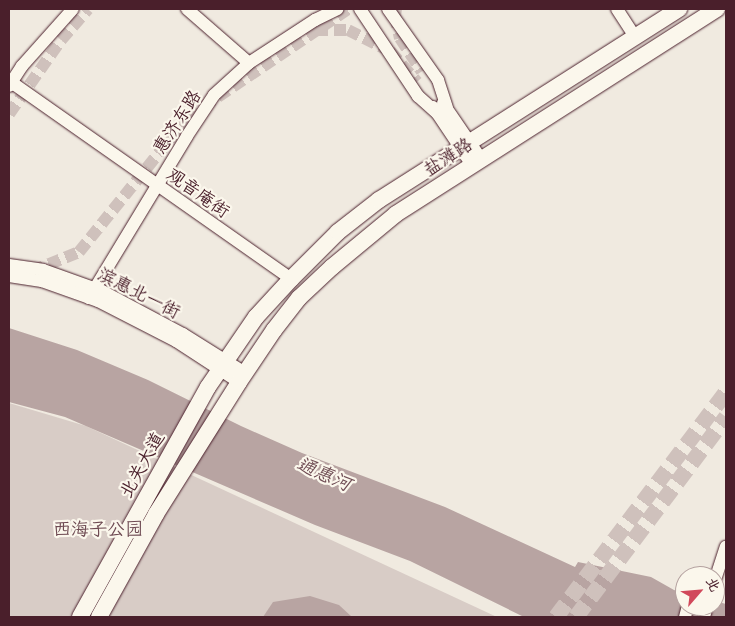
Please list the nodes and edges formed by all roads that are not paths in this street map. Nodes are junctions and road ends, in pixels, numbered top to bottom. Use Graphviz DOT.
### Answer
graph roads {
  1 [pos="72,9"];
  2 [pos="187,9"];
  3 [pos="338,9"];
  4 [pos="360,9"];
  5 [pos="388,9"];
  6 [pos="617,9"];
  7 [pos="679,9"];
  8 [pos="717,9"];
  9 [pos="635,37"];
  10 [pos="248,63"];
  11 [pos="420,77"];
  12 [pos="10,84"];
  13 [pos="442,111"];
  14 [pos="464,144"];
  15 [pos="476,162"];
  16 [pos="157,186"];
  17 [pos="9,265"];
  18 [pos="9,276"];
  19 [pos="291,279"];
  20 [pos="92,293"];
  21 [pos="223,364"];
  22 [pos="242,377"];
  23 [pos="726,547"];
  24 [pos="720,566"];
  25 [pos="80,617"];
  26 [pos="99,617"];
  1 -- 12 [label="street"];
  2 -- 10 [label="street"];
  3 -- 10 [label="street, 惠济东路"];
  4 -- 13 [label="street"];
  5 -- 13 [label="street"];
  6 -- 9 [label="street"];
  7 -- 9 [label="main road, 盐滩路"];
  8 -- 15 [label="main road, 盐滩路"];
  9 -- 14 [label="main road, 盐滩路"];
  10 -- 16 [label="street, 惠济东路"];
  11 -- 13 [label="street"];
  12 -- 16 [label="street, 观音庵街"];
  13 -- 14 [label="street"];
  14 -- 15 [label="street"];
  14 -- 19 [label="main road, 盐滩路"];
  15 -- 22 [label="main road, 盐滩路"];
  16 -- 19 [label="street, 观音庵街"];
  16 -- 20 [label="street, 惠济东路"];
  17 -- 20 [label="street, 滨惠北一街"];
  18 -- 20 [label="street, 滨惠北一街"];
  19 -- 21 [label="main road, 盐滩路"];
  20 -- 21 [label="street, 滨惠北一街"];
  21 -- 22 [label="street, 滨惠北一街"];
  21 -- 25 [label="main road, 北关大道"];
  22 -- 26 [label="main road, 北关大道"];
  23 -- 24 [label="street"];
}
